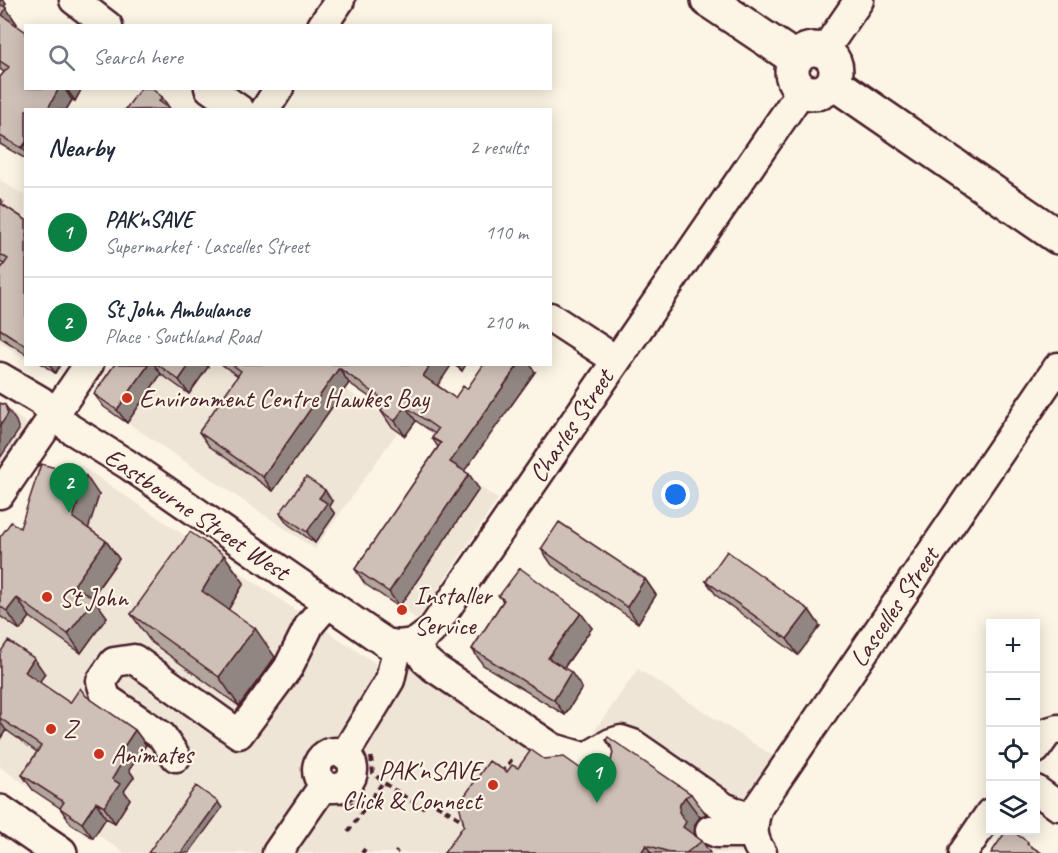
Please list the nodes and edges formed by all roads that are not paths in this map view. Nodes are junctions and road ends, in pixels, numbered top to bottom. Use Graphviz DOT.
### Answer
graph roads {
  1 [pos="74,0"];
  2 [pos="340,0"];
  3 [pos="708,0"];
  4 [pos="859,0"];
  5 [pos="105,24"];
  6 [pos="323,24"];
  7 [pos="807,67"];
  8 [pos="212,90"];
  9 [pos="278,90"];
  10 [pos="237,108"];
  11 [pos="266,108"];
  12 [pos="1058,237"];
  13 [pos="552,318"];
  14 [pos="616,360"];
  15 [pos="88,366"];
  16 [pos="1058,367"];
  17 [pos="0,377"];
  18 [pos="54,415"];
  19 [pos="0,494"];
  20 [pos="328,603"];
  21 [pos="406,644"];
  22 [pos="1058,729"];
  23 [pos="1040,742"];
  24 [pos="580,756"];
  25 [pos="176,757"];
  26 [pos="611,774"];
  27 [pos="1040,793"];
  28 [pos="1058,806"];
  29 [pos="0,812"];
  30 [pos="986,819"];
  31 [pos="710,830"];
  32 [pos="756,841"];
  33 [pos="60,853"];
  34 [pos="277,853"];
  35 [pos="963,853"];
  1 -- 5 [label="street"];
  2 -- 6 [label="street"];
  3 -- 7 [label="main road"];
  4 -- 7 [label="street, Charles Street"];
  7 -- 12 [label="main road"];
  7 -- 14 [label="street, Charles Street"];
  8 -- 10 [label="street"];
  9 -- 11 [label="street"];
  13 -- 14 [label="street"];
  14 -- 21 [label="street, Charles Street"];
  15 -- 18 [label="street"];
  16 -- 32 [label="street, Lascelles Street"];
  17 -- 18 [label="street, Eastbourne Street West"];
  18 -- 19 [label="street"];
  18 -- 20 [label="street, Eastbourne Street West"];
  20 -- 21 [label="street, Eastbourne Street West"];
  20 -- 25 [label="street"];
  21 -- 24 [label="street"];
  21 -- 34 [label="street"];
  22 -- 23 [label="street"];
  24 -- 26 [label="street"];
  24 -- 32 [label="street"];
  27 -- 28 [label="street"];
  29 -- 33 [label="main road"];
  30 -- 35 [label="street"];
  31 -- 32 [label="street"];
}
